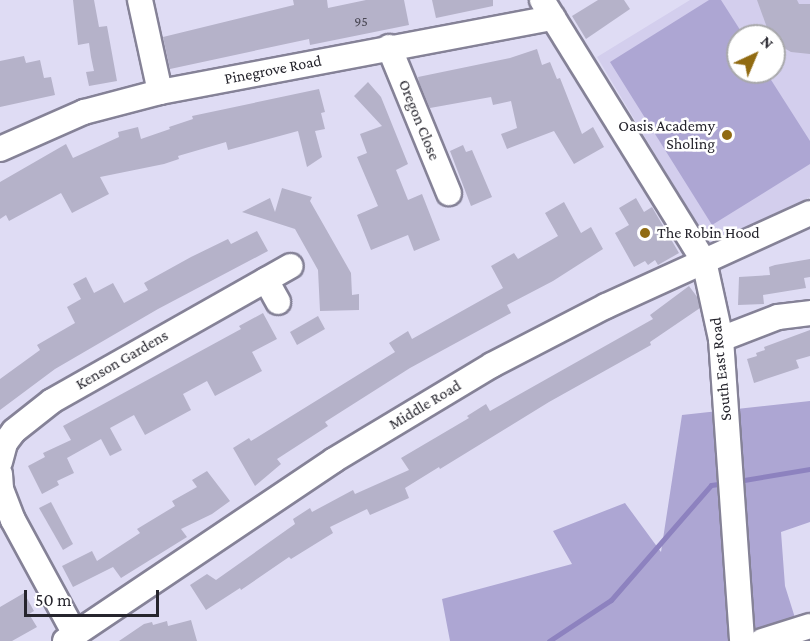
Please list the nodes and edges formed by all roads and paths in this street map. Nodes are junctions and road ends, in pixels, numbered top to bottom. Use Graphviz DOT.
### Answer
graph roads {
  1 [pos="140,0"];
  2 [pos="547,9"];
  3 [pos="389,47"];
  4 [pos="160,92"];
  5 [pos="0,149"];
  6 [pos="449,193"];
  7 [pos="810,213"];
  8 [pos="704,261"];
  9 [pos="291,266"];
  10 [pos="266,280"];
  11 [pos="278,302"];
  12 [pos="810,313"];
  13 [pos="721,339"];
  14 [pos="0,462"];
  15 [pos="0,474"];
  16 [pos="0,489"];
  17 [pos="810,626"];
  18 [pos="70,637"];
  19 [pos="741,641"];
  20 [pos="762,641"];
  1 -- 4 [label="street"];
  2 -- 3 [label="street, Pinegrove Road"];
  2 -- 8 [label="street, South East Road"];
  3 -- 4 [label="street, Pinegrove Road"];
  3 -- 6 [label="street, Oregon Close"];
  4 -- 5 [label="street, Pinegrove Road"];
  7 -- 8 [label="street, Middle Road"];
  8 -- 13 [label="street, South East Road"];
  8 -- 18 [label="street, Middle Road"];
  9 -- 10 [label="street, Kenson Gardens"];
  10 -- 11 [label="street"];
  10 -- 14 [label="street, Kenson Gardens"];
  12 -- 13 [label="street"];
  13 -- 19 [label="street, South East Road"];
  15 -- 16 [label="street"];
  16 -- 18 [label="street"];
  17 -- 20 [label="street"];
}
